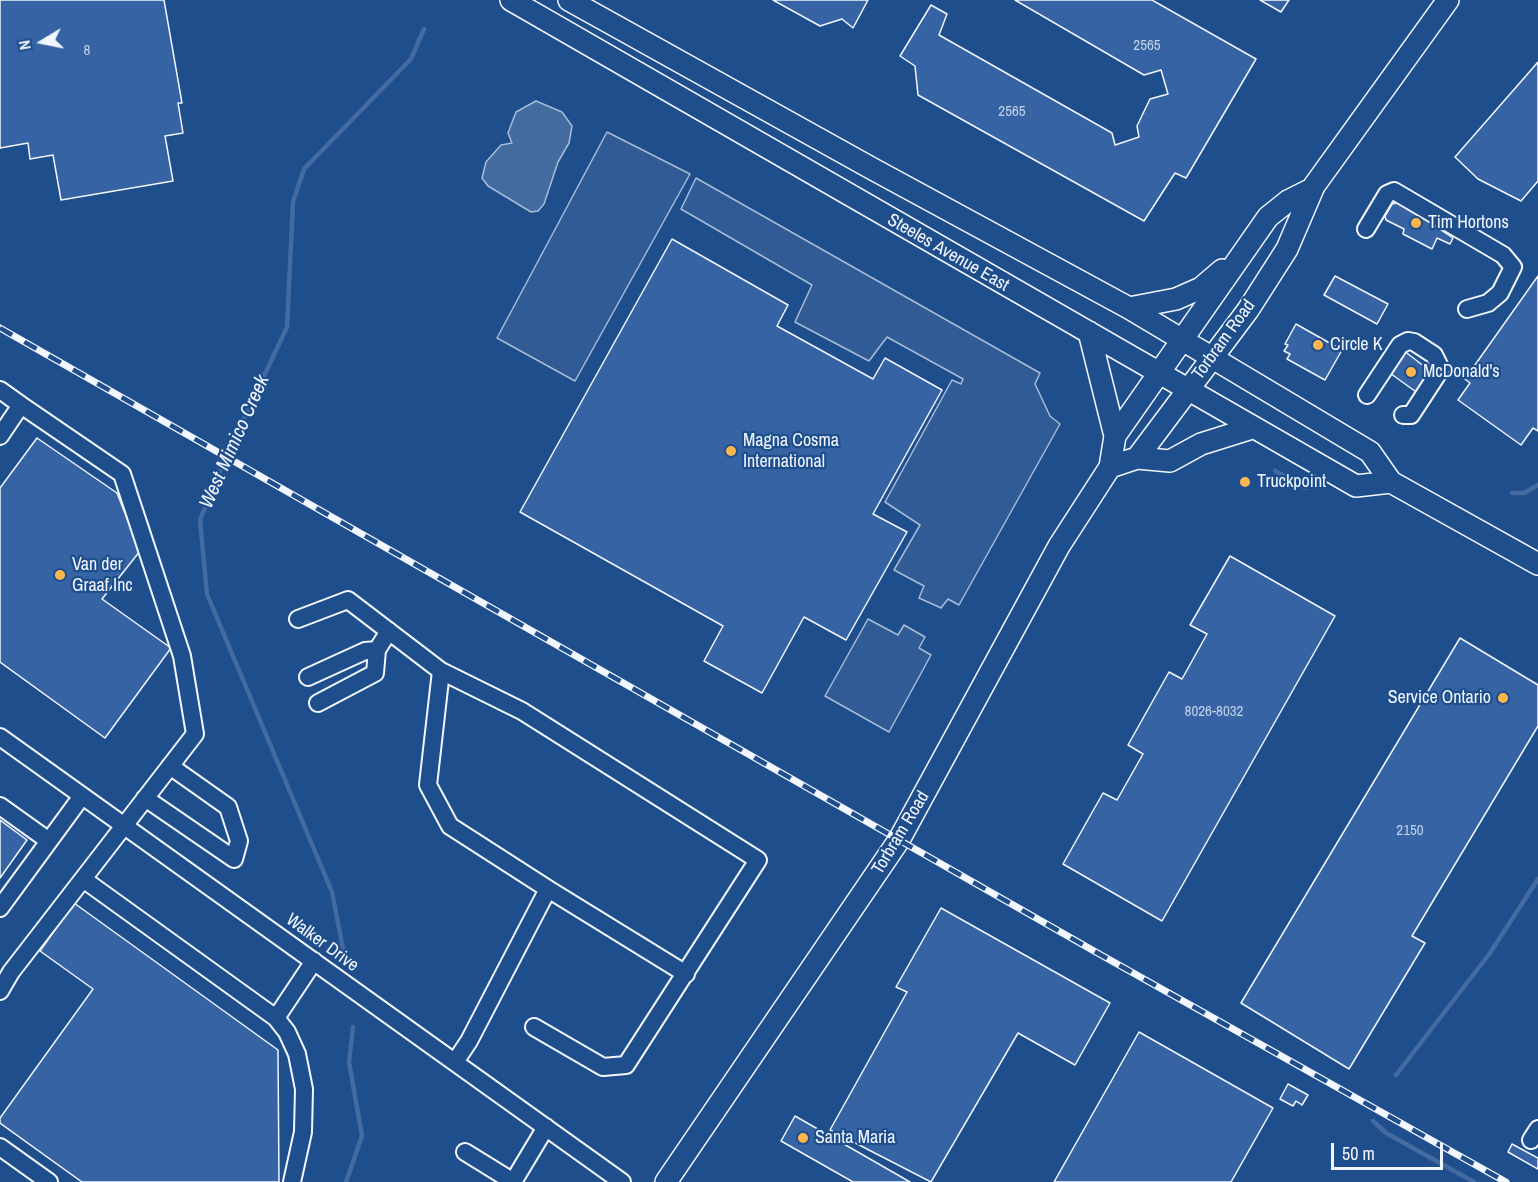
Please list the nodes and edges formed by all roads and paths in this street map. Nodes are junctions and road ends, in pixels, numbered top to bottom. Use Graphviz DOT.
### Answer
graph roads {
  1 [pos="511,0"];
  2 [pos="568,0"];
  3 [pos="1448,0"];
  4 [pos="1312,189"];
  5 [pos="1366,229"];
  6 [pos="1239,257"];
  7 [pos="1129,308"];
  8 [pos="1467,309"];
  9 [pos="1089,332"];
  10 [pos="1182,340"];
  11 [pos="1212,358"];
  12 [pos="1158,373"];
  13 [pos="0,390"];
  14 [pos="1188,390"];
  15 [pos="1367,395"];
  16 [pos="21,405"];
  17 [pos="1403,415"];
  18 [pos="1252,428"];
  19 [pos="0,436"];
  20 [pos="1116,436"];
  21 [pos="1137,458"];
  22 [pos="1110,467"];
  23 [pos="1391,482"];
  24 [pos="1538,564"];
  25 [pos="298,619"];
  26 [pos="389,631"];
  27 [pos="377,650"];
  28 [pos="441,671"];
  29 [pos="308,677"];
  30 [pos="318,703"];
  31 [pos="0,736"];
  32 [pos="170,766"];
  33 [pos="82,796"];
  34 [pos="145,798"];
  35 [pos="0,806"];
  36 [pos="125,826"];
  37 [pos="49,841"];
  38 [pos="83,879"];
  39 [pos="548,889"];
  40 [pos="0,908"];
  41 [pos="315,961"];
  42 [pos="686,974"];
  43 [pos="0,992"];
  44 [pos="276,1018"];
  45 [pos="534,1027"];
  46 [pos="454,1062"];
  47 [pos="546,1127"];
  48 [pos="0,1147"];
  49 [pos="465,1152"];
  50 [pos="513,1181"];
  51 [pos="49,1182"];
  52 [pos="292,1182"];
  53 [pos="622,1182"];
  54 [pos="666,1182"];
  1 -- 9 [label="main road, Steeles Avenue East"];
  2 -- 7 [label="main road, Steeles Avenue East"];
  3 -- 4 [label="main road, Torbram Road"];
  4 -- 6 [label="main road, Torbram Road"];
  4 -- 11 [label="main road, Torbram Road"];
  5 -- 8 [label="street"];
  6 -- 7 [label="main road"];
  6 -- 10 [label="main road, Torbram Road"];
  7 -- 10 [label="main road, Steeles Avenue East"];
  9 -- 12 [label="main road, Steeles Avenue East"];
  9 -- 20 [label="main road"];
  10 -- 11 [label="main road, Steeles Avenue East"];
  10 -- 12 [label="main road, Torbram Road"];
  11 -- 14 [label="main road, Torbram Road"];
  11 -- 23 [label="main road, Steeles Avenue East"];
  12 -- 14 [label="main road, Steeles Avenue East"];
  12 -- 20 [label="main road, Torbram Road"];
  13 -- 16 [label="street"];
  14 -- 18 [label="main road, Steeles Avenue East"];
  14 -- 21 [label="main road, Torbram Road"];
  15 -- 17 [label="street"];
  16 -- 19 [label="street"];
  16 -- 32 [label="street"];
  18 -- 21 [label="main road"];
  18 -- 23 [label="main road, Steeles Avenue East"];
  20 -- 22 [label="main road, Torbram Road"];
  21 -- 22 [label="main road"];
  22 -- 54 [label="main road, Torbram Road"];
  23 -- 24 [label="main road, Steeles Avenue East"];
  25 -- 26 [label="street"];
  26 -- 27 [label="street"];
  26 -- 28 [label="street"];
  27 -- 29 [label="street"];
  27 -- 30 [label="street"];
  28 -- 39 [label="street"];
  28 -- 42 [label="street"];
  31 -- 33 [label="street, Walker Drive"];
  32 -- 34 [label="street"];
  32 -- 34 [label="street"];
  33 -- 36 [label="street, Walker Drive"];
  33 -- 37 [label="street"];
  34 -- 36 [label="street"];
  35 -- 37 [label="street"];
  36 -- 38 [label="street"];
  36 -- 41 [label="street, Walker Drive"];
  37 -- 40 [label="street"];
  38 -- 43 [label="street"];
  38 -- 44 [label="street"];
  39 -- 42 [label="street"];
  39 -- 46 [label="street"];
  41 -- 44 [label="street"];
  41 -- 46 [label="street, Walker Drive"];
  42 -- 45 [label="street"];
  44 -- 52 [label="street"];
  46 -- 47 [label="street, Walker Drive"];
  47 -- 50 [label="street"];
  47 -- 53 [label="street, Walker Drive"];
  48 -- 51 [label="street"];
  49 -- 50 [label="street"];
}
